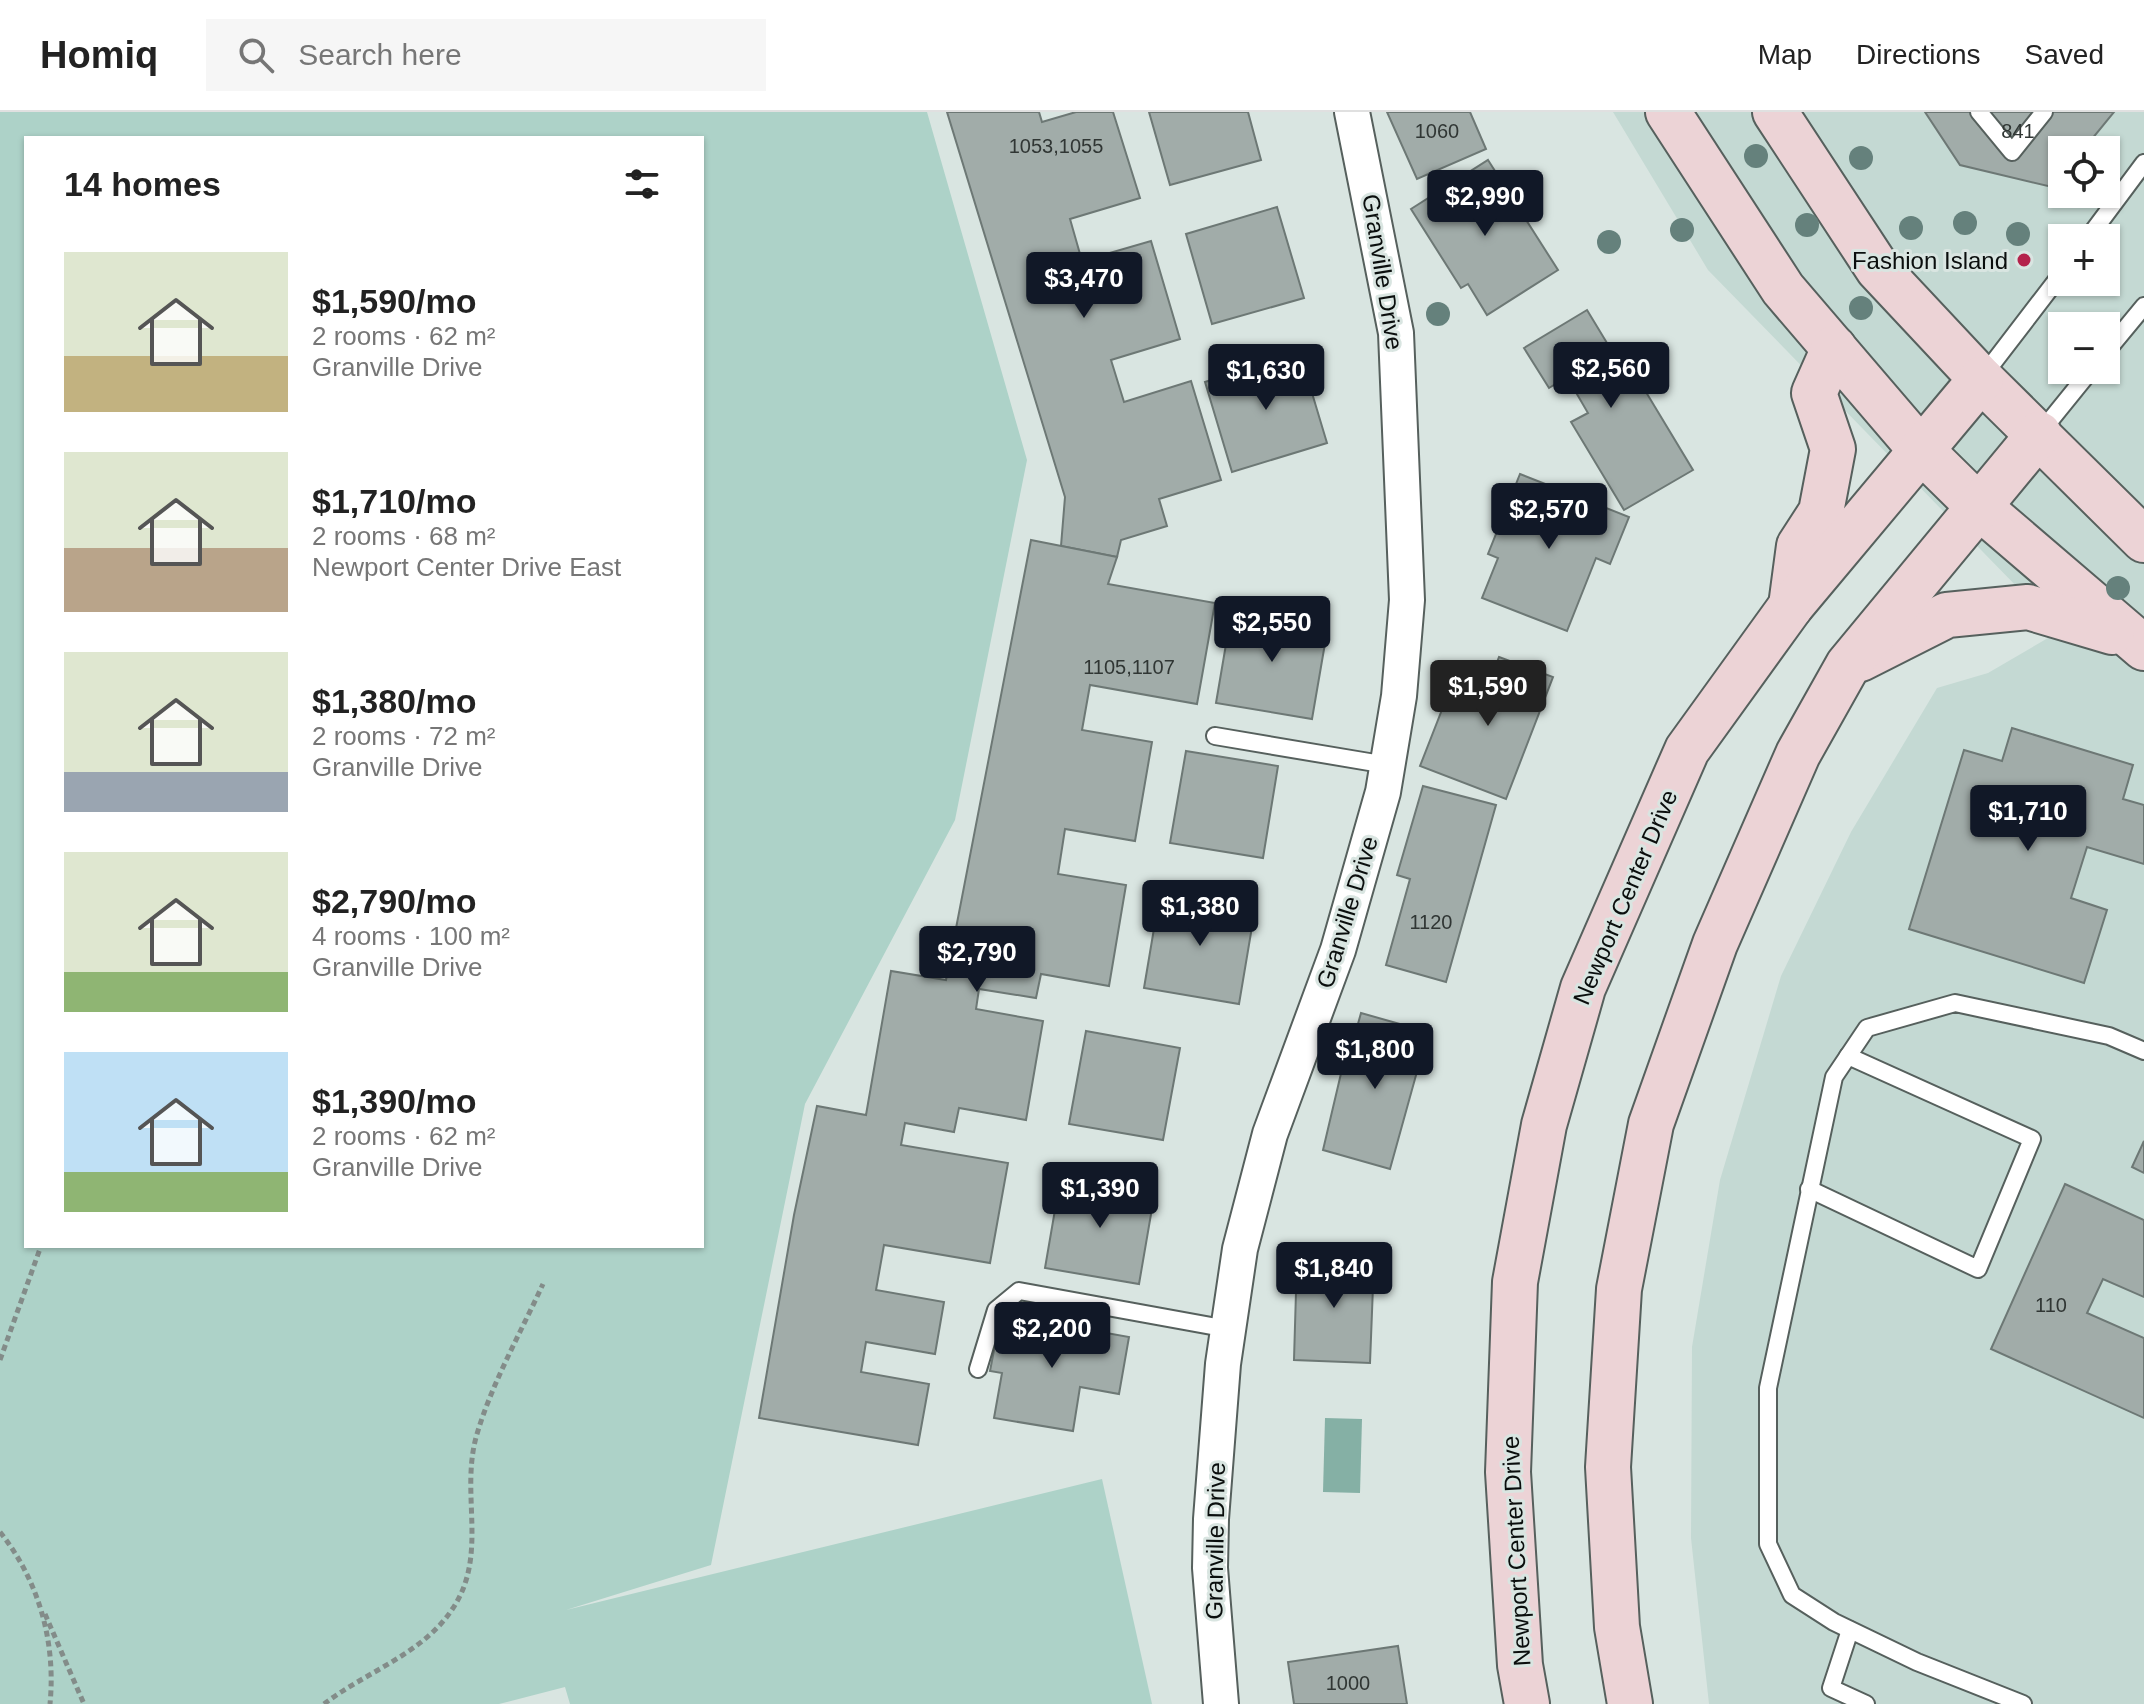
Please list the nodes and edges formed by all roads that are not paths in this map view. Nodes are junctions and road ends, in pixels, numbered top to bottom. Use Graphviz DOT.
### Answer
graph roads {
  1 [pos="1352,112"];
  2 [pos="1668,112"];
  3 [pos="1775,112"];
  4 [pos="1979,112"];
  5 [pos="2044,112"];
  6 [pos="2144,163"];
  7 [pos="2098,224"];
  8 [pos="2048,291"];
  9 [pos="2144,306"];
  10 [pos="2120,335"];
  11 [pos="1834,348"];
  12 [pos="1981,379"];
  13 [pos="2080,384"];
  14 [pos="2039,434"];
  15 [pos="1920,449"];
  16 [pos="1977,505"];
  17 [pos="2144,540"];
  18 [pos="1791,606"];
  19 [pos="2135,642"];
  20 [pos="1848,665"];
  21 [pos="1215,736"];
  22 [pos="1387,765"];
  23 [pos="2144,1051"];
  24 [pos="1848,1056"];
  25 [pos="1809,1189"];
  26 [pos="1228,1329"];
  27 [pos="978,1369"];
  28 [pos="1850,1630"];
  29 [pos="1221,1704"];
  30 [pos="1527,1704"];
  31 [pos="1630,1704"];
  32 [pos="1866,1704"];
  33 [pos="2023,1704"];
  1 -- 22 [label="street, Granville Drive"];
  2 -- 11 [label="main road"];
  3 -- 12 [label="main road"];
  4 -- 5 [label="lane"];
  6 -- 7 [label="lane"];
  8 -- 12 [label="lane"];
  9 -- 10 [label="lane"];
  11 -- 15 [label="main road"];
  11 -- 18 [label="main road"];
  12 -- 14 [label="main road"];
  12 -- 15 [label="main road, Newport Center Drive"];
  13 -- 14 [label="lane"];
  14 -- 16 [label="main road"];
  14 -- 17 [label="main road"];
  15 -- 16 [label="main road"];
  15 -- 18 [label="main road, Newport Center Drive"];
  16 -- 19 [label="main road"];
  16 -- 20 [label="main road"];
  18 -- 30 [label="main road, Newport Center Drive"];
  19 -- 20 [label="main road"];
  20 -- 31 [label="main road"];
  21 -- 22 [label="lane"];
  22 -- 26 [label="street, Granville Drive"];
  23 -- 24 [label="lane"];
  24 -- 25 [label="lane"];
  24 -- 25 [label="lane"];
  25 -- 28 [label="lane"];
  26 -- 27 [label="lane"];
  26 -- 29 [label="street, Granville Drive"];
  28 -- 32 [label="lane"];
  28 -- 33 [label="lane"];
}
